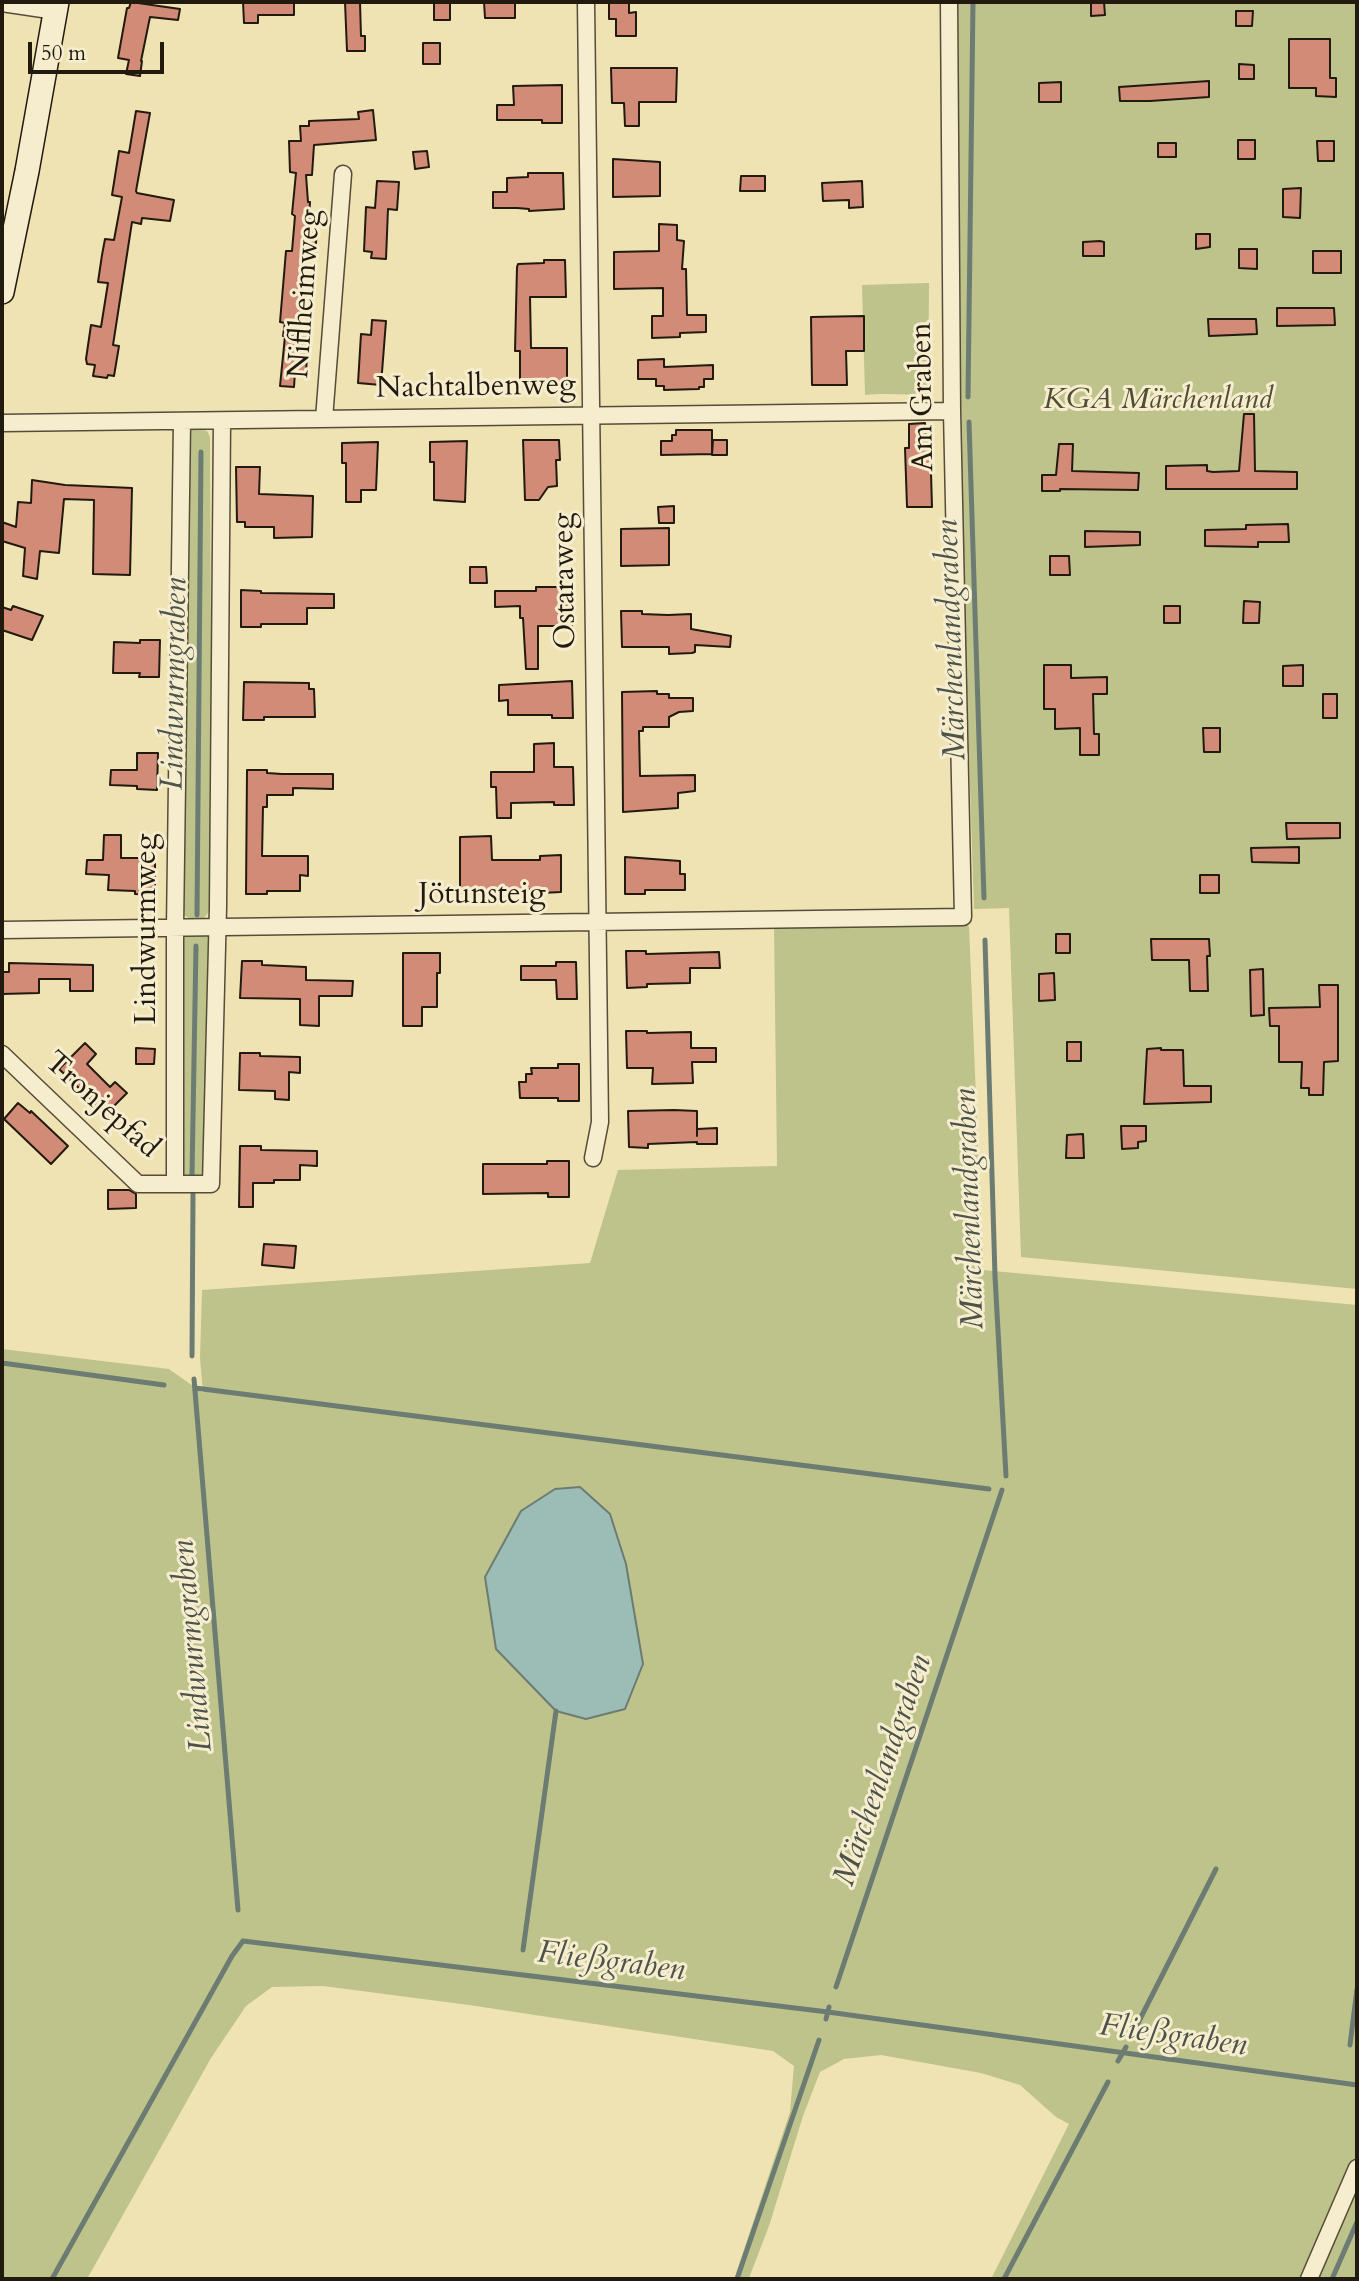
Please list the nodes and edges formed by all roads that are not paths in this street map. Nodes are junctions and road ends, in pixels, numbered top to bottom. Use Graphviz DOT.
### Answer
graph roads {
  1 [pos="586,2"];
  2 [pos="950,2"];
  3 [pos="2,3"];
  4 [pos="57,7"];
  5 [pos="343,174"];
  6 [pos="2,292"];
  7 [pos="952,411"];
  8 [pos="592,414"];
  9 [pos="324,419"];
  10 [pos="182,422"];
  11 [pos="222,422"];
  12 [pos="2,423"];
  13 [pos="963,917"];
  14 [pos="598,923"];
  15 [pos="175,927"];
  16 [pos="216,927"];
  17 [pos="2,930"];
  18 [pos="2,1054"];
  19 [pos="593,1158"];
  20 [pos="174,1184"];
  21 [pos="1357,2168"];
  22 [pos="1309,2279"];
  1 -- 8 [label="street, Ostaraweg"];
  2 -- 7 [label="street, Am Graben"];
  3 -- 4 [label="street"];
  4 -- 6 [label="street"];
  5 -- 9 [label="street, Niflheimweg"];
  7 -- 8 [label="street, Nachtalbenweg"];
  7 -- 13 [label="street, Am Graben"];
  8 -- 9 [label="street, Nachtalbenweg"];
  8 -- 14 [label="street, Ostaraweg"];
  9 -- 11 [label="street, Nachtalbenweg"];
  10 -- 11 [label="street, Nachtalbenweg"];
  10 -- 12 [label="street, Nachtalbenweg"];
  10 -- 15 [label="street, Lindwurmweg"];
  11 -- 16 [label="street"];
  13 -- 14 [label="street, Jötunsteig"];
  14 -- 16 [label="street, Jötunsteig"];
  14 -- 19 [label="street, Ostaraweg"];
  15 -- 16 [label="street, Jötunsteig"];
  15 -- 17 [label="street, Jötunsteig"];
  15 -- 20 [label="street, Lindwurmweg"];
  16 -- 20 [label="street, Tronjepfad"];
  18 -- 20 [label="street, Tronjepfad"];
  21 -- 22 [label="street"];
}
